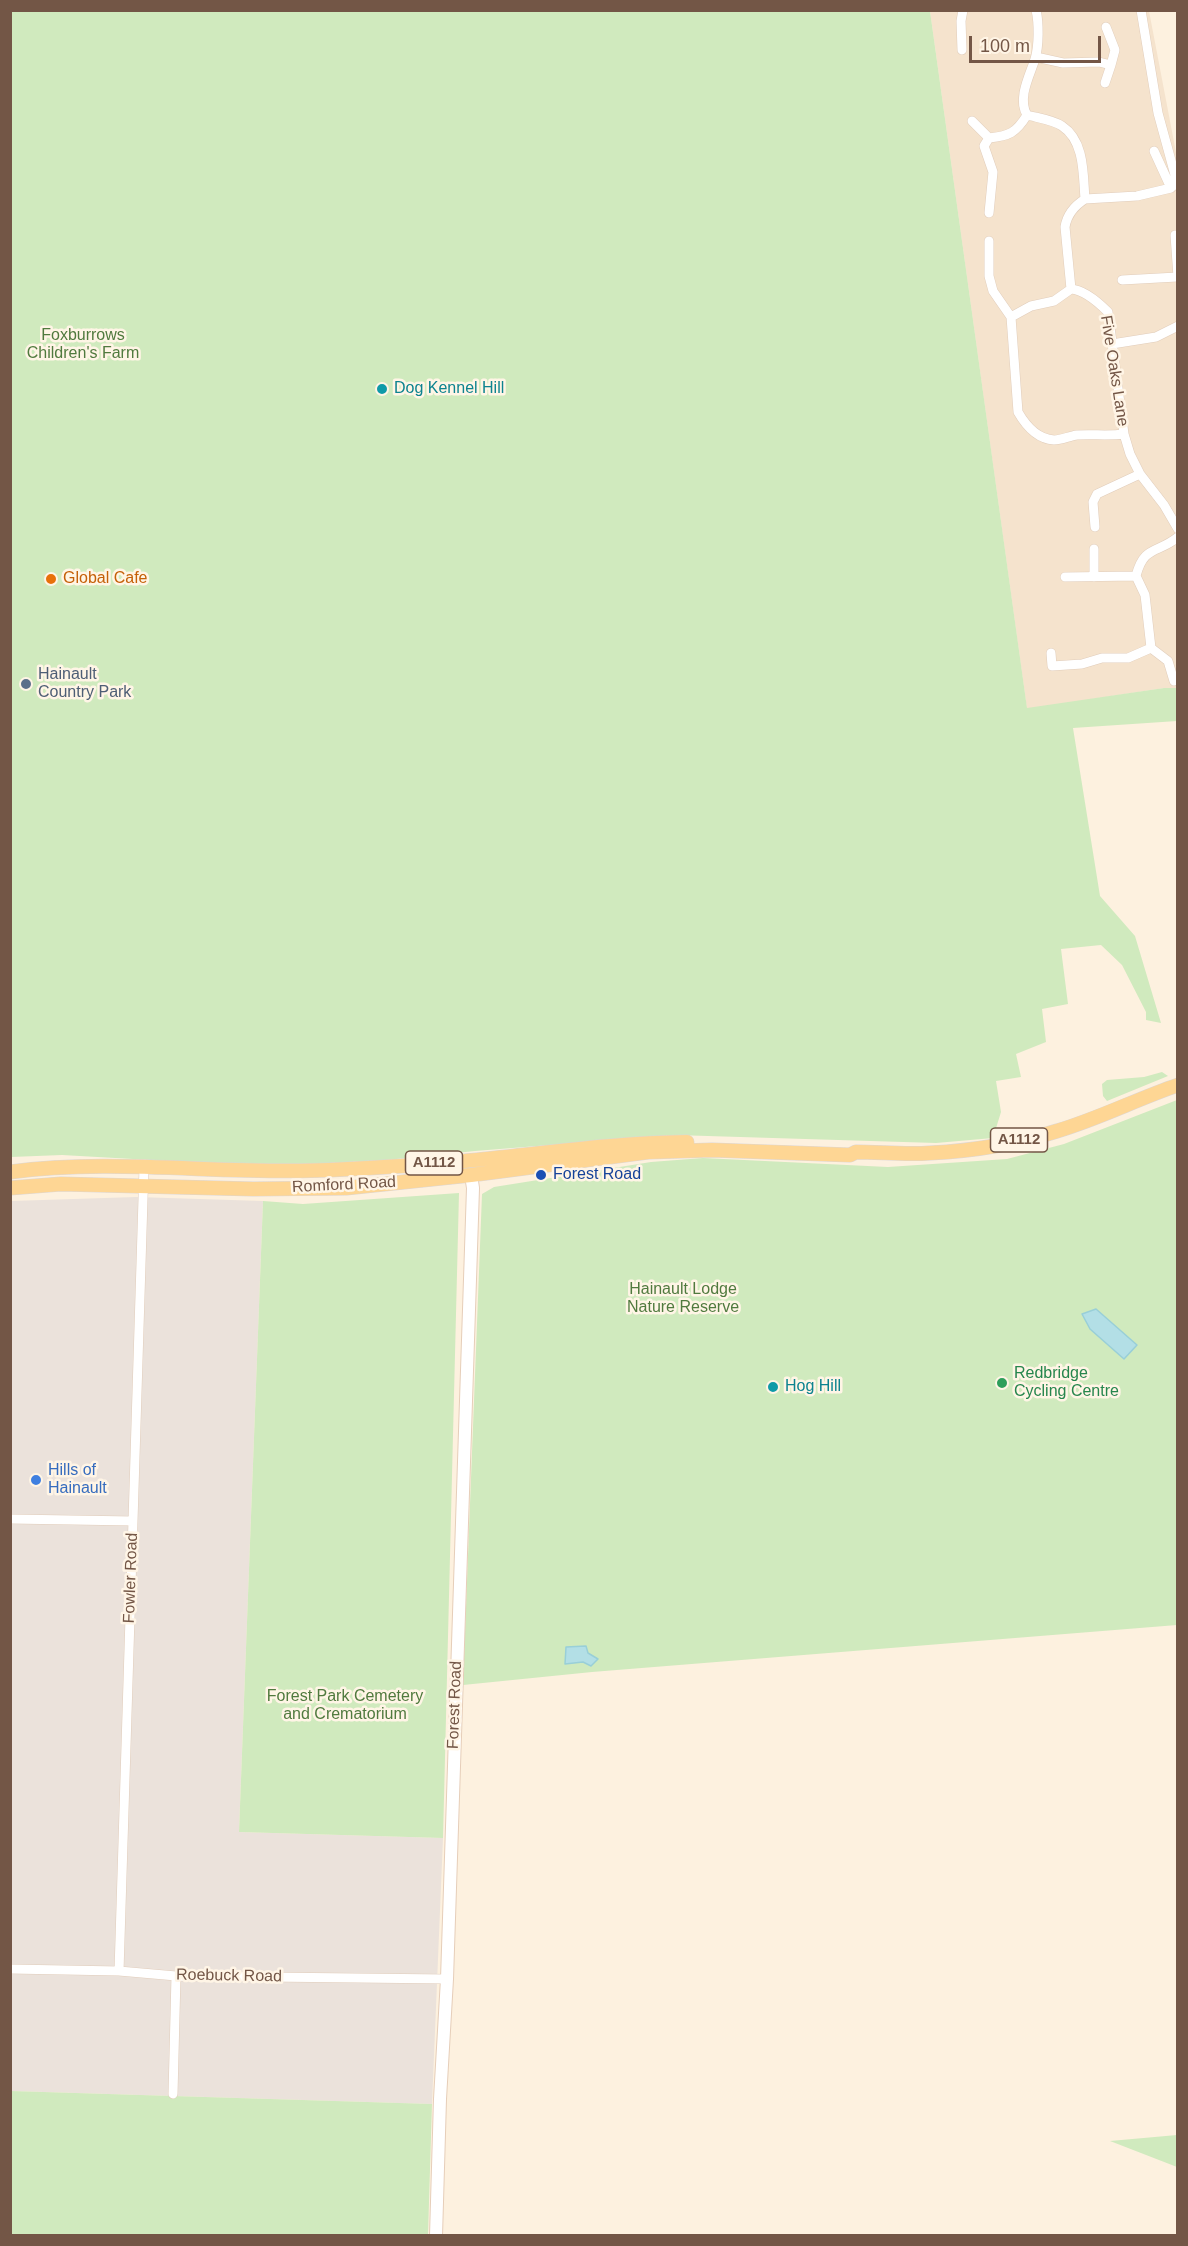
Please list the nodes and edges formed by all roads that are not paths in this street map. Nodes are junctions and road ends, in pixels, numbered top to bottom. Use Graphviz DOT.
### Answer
graph roads {
  1 [pos="1036,10"];
  2 [pos="1141,10"];
  3 [pos="960,11"];
  4 [pos="1106,27"];
  5 [pos="962,50"];
  6 [pos="1036,57"];
  7 [pos="1111,65"];
  8 [pos="1105,83"];
  9 [pos="1027,115"];
  10 [pos="972,121"];
  11 [pos="989,138"];
  12 [pos="1154,151"];
  13 [pos="1178,186"];
  14 [pos="1085,199"];
  15 [pos="989,213"];
  16 [pos="1175,235"];
  17 [pos="989,241"];
  18 [pos="1177,277"];
  19 [pos="1122,280"];
  20 [pos="1071,290"];
  21 [pos="1011,317"];
  22 [pos="1178,326"];
  23 [pos="1112,344"];
  24 [pos="1124,434"];
  25 [pos="1140,474"];
  26 [pos="1095,527"];
  27 [pos="1178,529"];
  28 [pos="1178,537"];
  29 [pos="1094,549"];
  30 [pos="1136,576"];
  31 [pos="1094,577"];
  32 [pos="1065,578"];
  33 [pos="1151,648"];
  34 [pos="1051,653"];
  35 [pos="1174,681"];
  36 [pos="1178,1085"];
  37 [pos="856,1152"];
  38 [pos="144,1167"];
  39 [pos="10,1172"];
  40 [pos="471,1175"];
  41 [pos="143,1185"];
  42 [pos="10,1188"];
  43 [pos="10,1519"];
  44 [pos="133,1521"];
  45 [pos="10,1969"];
  46 [pos="119,1971"];
  47 [pos="176,1976"];
  48 [pos="447,1979"];
  49 [pos="173,2094"];
  50 [pos="436,2235"];
  1 -- 6 [label="street"];
  2 -- 13 [label="street"];
  3 -- 5 [label="street"];
  4 -- 7 [label="street"];
  6 -- 7 [label="street"];
  6 -- 9 [label="street"];
  7 -- 8 [label="street"];
  9 -- 11 [label="street"];
  9 -- 14 [label="street"];
  10 -- 11 [label="street"];
  11 -- 15 [label="street"];
  12 -- 14 [label="street"];
  14 -- 20 [label="street"];
  16 -- 18 [label="street"];
  17 -- 21 [label="street"];
  18 -- 19 [label="street"];
  20 -- 21 [label="street"];
  20 -- 23 [label="street, Five Oaks Lane"];
  21 -- 24 [label="street"];
  22 -- 23 [label="street"];
  23 -- 24 [label="street, Five Oaks Lane"];
  24 -- 25 [label="street, Five Oaks Lane"];
  25 -- 26 [label="street"];
  25 -- 27 [label="street, Five Oaks Lane"];
  28 -- 30 [label="street"];
  29 -- 31 [label="street"];
  30 -- 31 [label="street"];
  30 -- 33 [label="street"];
  31 -- 32 [label="street"];
  33 -- 34 [label="street"];
  33 -- 35 [label="street"];
  36 -- 37 [label="main road, Romford Road / A1112"];
  37 -- 38 [label="main road, Romford Road / A1112"];
  37 -- 40 [label="main road, Romford Road / A1112"];
  38 -- 39 [label="main road, Romford Road / A1112"];
  38 -- 41 [label="street, Fowler Road"];
  40 -- 41 [label="main road, Romford Road / A1112"];
  40 -- 48 [label="street, Forest Road"];
  41 -- 42 [label="main road, Romford Road / A1112"];
  41 -- 44 [label="street, Fowler Road"];
  43 -- 44 [label="street"];
  44 -- 46 [label="street, Fowler Road"];
  45 -- 46 [label="street, Roebuck Road"];
  46 -- 47 [label="street, Roebuck Road"];
  47 -- 48 [label="street, Roebuck Road"];
  47 -- 49 [label="street"];
  48 -- 50 [label="street, Forest Road"];
}
